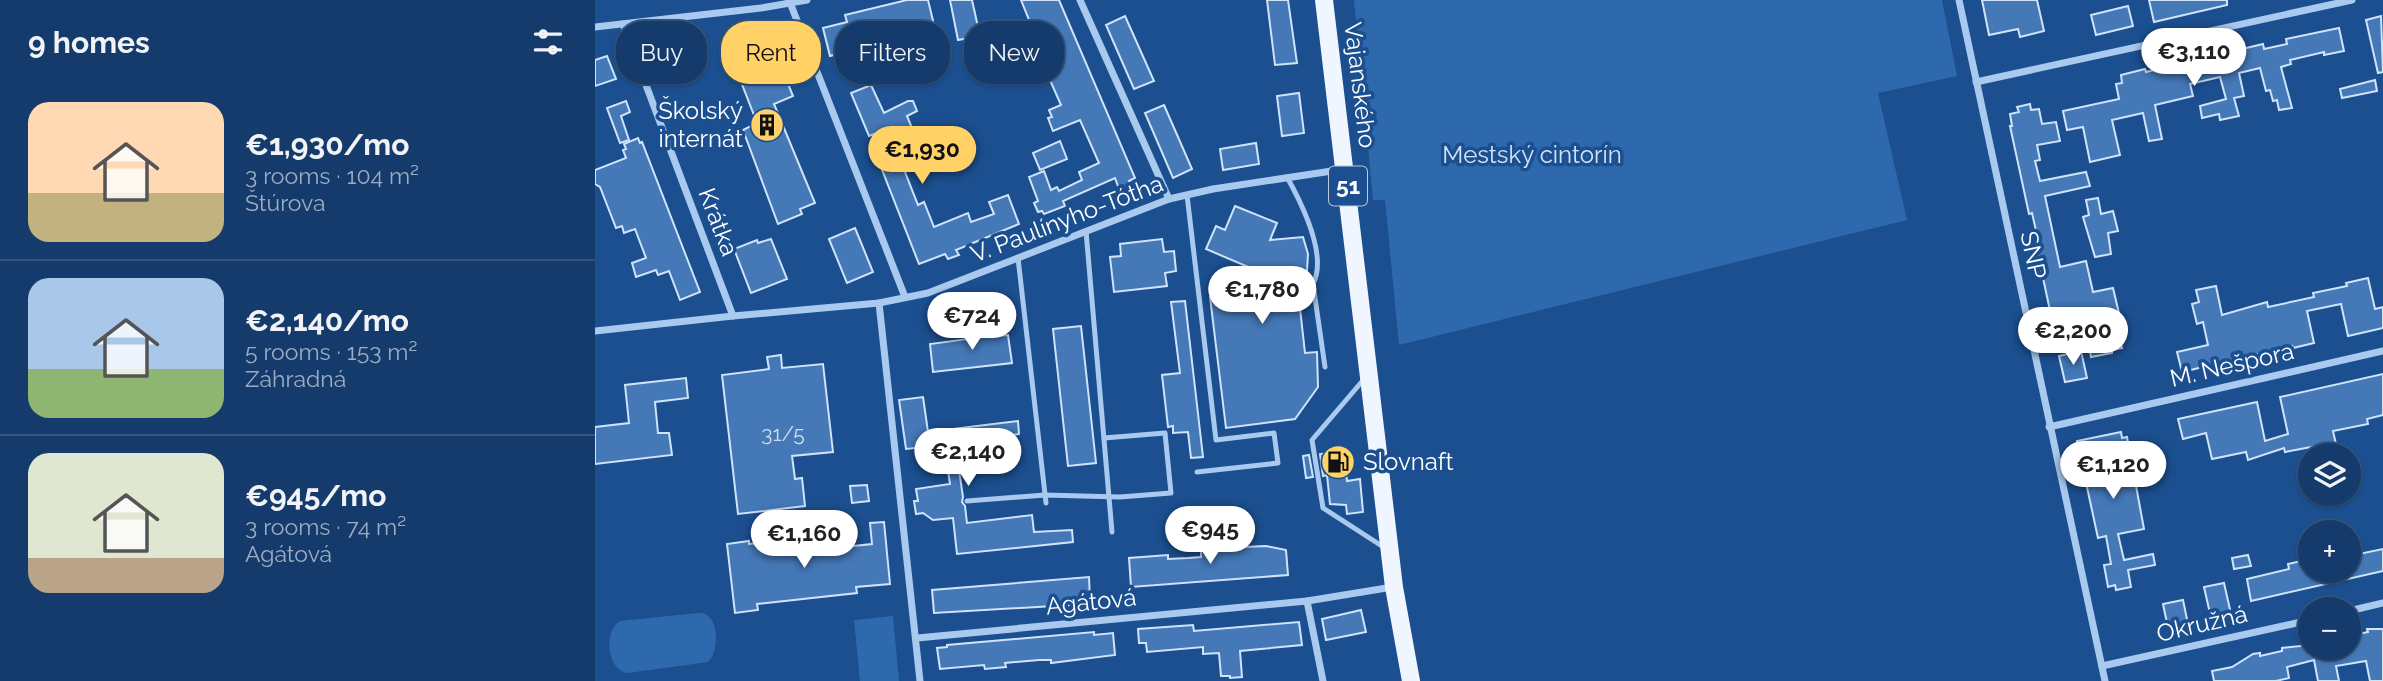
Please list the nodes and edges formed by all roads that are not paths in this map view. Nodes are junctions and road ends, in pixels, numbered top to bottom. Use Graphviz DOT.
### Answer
graph roads {
  1 [pos="807,0"];
  2 [pos="1080,0"];
  3 [pos="1324,0"];
  4 [pos="1959,0"];
  5 [pos="2352,0"];
  6 [pos="789,2"];
  7 [pos="646,21"];
  8 [pos="616,25"];
  9 [pos="595,27"];
  10 [pos="1976,82"];
  11 [pos="646,84"];
  12 [pos="1346,169"];
  13 [pos="1287,177"];
  14 [pos="1187,195"];
  15 [pos="1169,199"];
  16 [pos="1086,232"];
  17 [pos="1018,258"];
  18 [pos="905,297"];
  19 [pos="879,303"];
  20 [pos="733,316"];
  21 [pos="595,331"];
  22 [pos="2383,351"];
  23 [pos="1325,367"];
  24 [pos="1370,372"];
  25 [pos="2049,427"];
  26 [pos="1104,438"];
  27 [pos="1198,472"];
  28 [pos="1045,495"];
  29 [pos="1109,496"];
  30 [pos="967,501"];
  31 [pos="1046,503"];
  32 [pos="1112,532"];
  33 [pos="1391,552"];
  34 [pos="1394,587"];
  35 [pos="1307,601"];
  36 [pos="2383,603"];
  37 [pos="2361,608"];
  38 [pos="2298,623"];
  39 [pos="917,638"];
  40 [pos="2102,666"];
  41 [pos="920,681"];
  42 [pos="1323,681"];
  43 [pos="1411,681"];
  44 [pos="2105,681"];
  1 -- 6 [label="street"];
  2 -- 15 [label="street"];
  3 -- 12 [label="main road, Vajanského / 51"];
  4 -- 10 [label="street, SNP"];
  5 -- 10 [label="street"];
  6 -- 7 [label="street"];
  6 -- 18 [label="street"];
  8 -- 9 [label="street"];
  10 -- 25 [label="street, SNP"];
  11 -- 20 [label="street, Krátka"];
  12 -- 13 [label="street, V. Paulínyho-Tótha"];
  12 -- 24 [label="main road, Vajanského / 51"];
  13 -- 14 [label="street, V. Paulínyho-Tótha"];
  13 -- 23 [label="lane"];
  14 -- 15 [label="street, V. Paulínyho-Tótha"];
  14 -- 27 [label="lane"];
  15 -- 16 [label="street, V. Paulínyho-Tótha"];
  16 -- 17 [label="street, V. Paulínyho-Tótha"];
  16 -- 26 [label="lane"];
  17 -- 18 [label="street, V. Paulínyho-Tótha"];
  17 -- 28 [label="lane"];
  18 -- 19 [label="street, V. Paulínyho-Tótha"];
  19 -- 20 [label="street, V. Paulínyho-Tótha"];
  19 -- 39 [label="street"];
  20 -- 21 [label="street, V. Paulínyho-Tótha"];
  22 -- 25 [label="street, M. Nešpora"];
  24 -- 33 [label="main road, Vajanského / 51"];
  24 -- 33 [label="lane"];
  25 -- 40 [label="street, SNP"];
  26 -- 29 [label="lane"];
  26 -- 29 [label="lane"];
  28 -- 29 [label="lane"];
  28 -- 30 [label="lane"];
  28 -- 31 [label="lane"];
  29 -- 32 [label="lane"];
  33 -- 34 [label="main road, 51"];
  34 -- 35 [label="street, Agátová"];
  34 -- 43 [label="main road, 51"];
  35 -- 39 [label="street, Agátová"];
  35 -- 42 [label="street"];
  36 -- 37 [label="street"];
  38 -- 40 [label="street, Okružná"];
  39 -- 41 [label="street"];
  40 -- 44 [label="street, SNP"];
}
